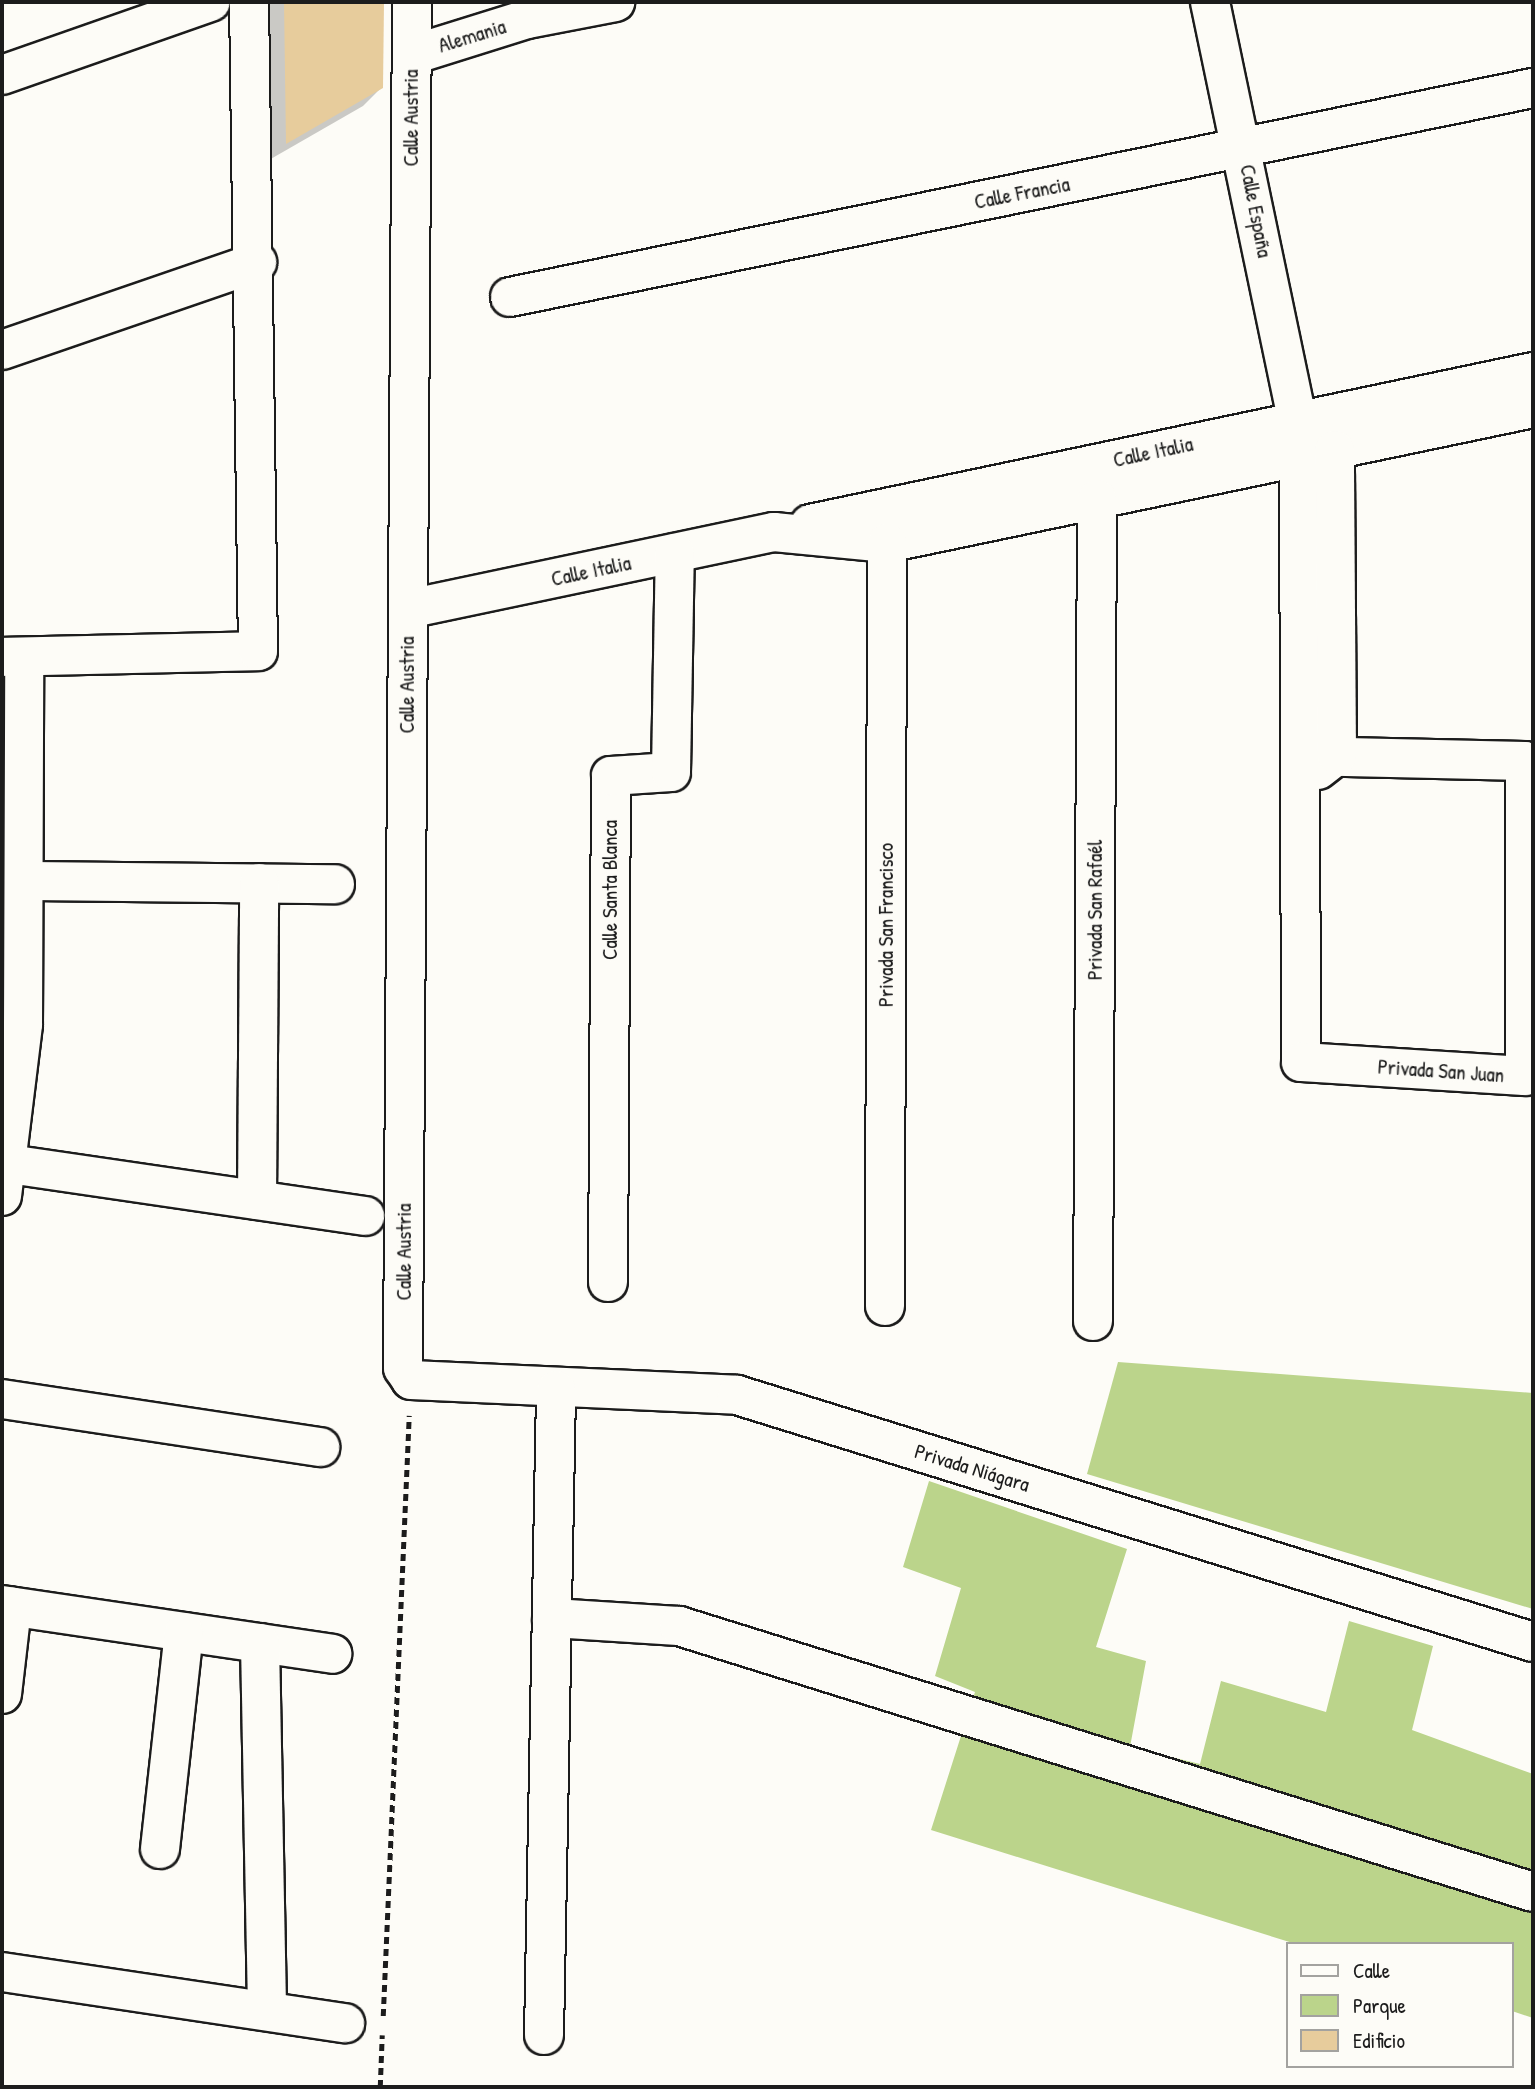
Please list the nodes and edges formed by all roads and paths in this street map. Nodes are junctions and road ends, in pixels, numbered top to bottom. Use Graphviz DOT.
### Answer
graph roads {
  1 [pos="211,2"];
  2 [pos="249,2"];
  3 [pos="412,2"];
  4 [pos="615,2"];
  5 [pos="1210,2"];
  6 [pos="412,55"];
  7 [pos="2,75"];
  8 [pos="1533,88"];
  9 [pos="1244,148"];
  10 [pos="257,262"];
  11 [pos="510,297"];
  12 [pos="2,349"];
  13 [pos="1533,372"];
  14 [pos="1533,408"];
  15 [pos="1311,443"];
  16 [pos="1097,499"];
  17 [pos="774,532"];
  18 [pos="887,543"];
  19 [pos="675,553"];
  20 [pos="408,609"];
  21 [pos="13,657"];
  22 [pos="1313,765"];
  23 [pos="27,881"];
  24 [pos="259,883"];
  25 [pos="335,884"];
  26 [pos="3,1174"];
  27 [pos="257,1200"];
  28 [pos="365,1216"];
  29 [pos="608,1282"];
  30 [pos="885,1306"];
  31 [pos="1093,1321"];
  32 [pos="407,1374"];
  33 [pos="556,1390"];
  34 [pos="2,1399"];
  35 [pos="320,1447"];
  36 [pos="7,1606"];
  37 [pos="552,1618"];
  38 [pos="184,1633"];
  39 [pos="1533,1642"];
  40 [pos="260,1643"];
  41 [pos="332,1654"];
  42 [pos="2,1694"];
  43 [pos="160,1849"];
  44 [pos="1533,1892"];
  45 [pos="2,1972"];
  46 [pos="267,2011"];
  47 [pos="345,2023"];
  48 [pos="544,2035"];
  49 [pos="380,2087"];
  1 -- 7 [label="street"];
  2 -- 10 [label="street"];
  3 -- 6 [label="street, Calle Austria"];
  4 -- 6 [label="street, Alemania"];
  5 -- 9 [label="street, Calle España"];
  6 -- 20 [label="street, Calle Austria"];
  8 -- 9 [label="street, Calle Francia"];
  9 -- 11 [label="street, Calle Francia"];
  9 -- 15 [label="street, Calle España"];
  10 -- 12 [label="street"];
  10 -- 21 [label="street"];
  13 -- 15 [label="street, Calle Italia"];
  14 -- 15 [label="street, Calle Italia"];
  15 -- 16 [label="street, Calle Italia"];
  15 -- 17 [label="street, Calle Italia"];
  15 -- 22 [label="street, Privada San Juan"];
  16 -- 18 [label="street, Calle Italia"];
  16 -- 31 [label="street, Privada San Rafaél"];
  17 -- 18 [label="street, Calle Italia"];
  17 -- 19 [label="street, Calle Italia"];
  18 -- 30 [label="street, Privada San Francisco"];
  19 -- 20 [label="street, Calle Italia"];
  19 -- 29 [label="street, Calle Santa Blanca"];
  20 -- 32 [label="street, Calle Austria"];
  21 -- 23 [label="street"];
  22 -- 22 [label="street, Privada San Juan"];
  23 -- 24 [label="street"];
  23 -- 26 [label="street"];
  24 -- 25 [label="street"];
  24 -- 27 [label="street"];
  26 -- 27 [label="street"];
  27 -- 28 [label="street"];
  32 -- 33 [label="street, Privada Niágara"];
  32 -- 49 [label="path"];
  33 -- 37 [label="street"];
  33 -- 39 [label="street, Privada Niágara"];
  34 -- 35 [label="street"];
  36 -- 38 [label="street"];
  36 -- 42 [label="street"];
  37 -- 44 [label="street"];
  37 -- 48 [label="street"];
  38 -- 40 [label="street"];
  38 -- 43 [label="street"];
  40 -- 41 [label="street"];
  40 -- 46 [label="street"];
  45 -- 46 [label="street"];
  46 -- 47 [label="street"];
}
